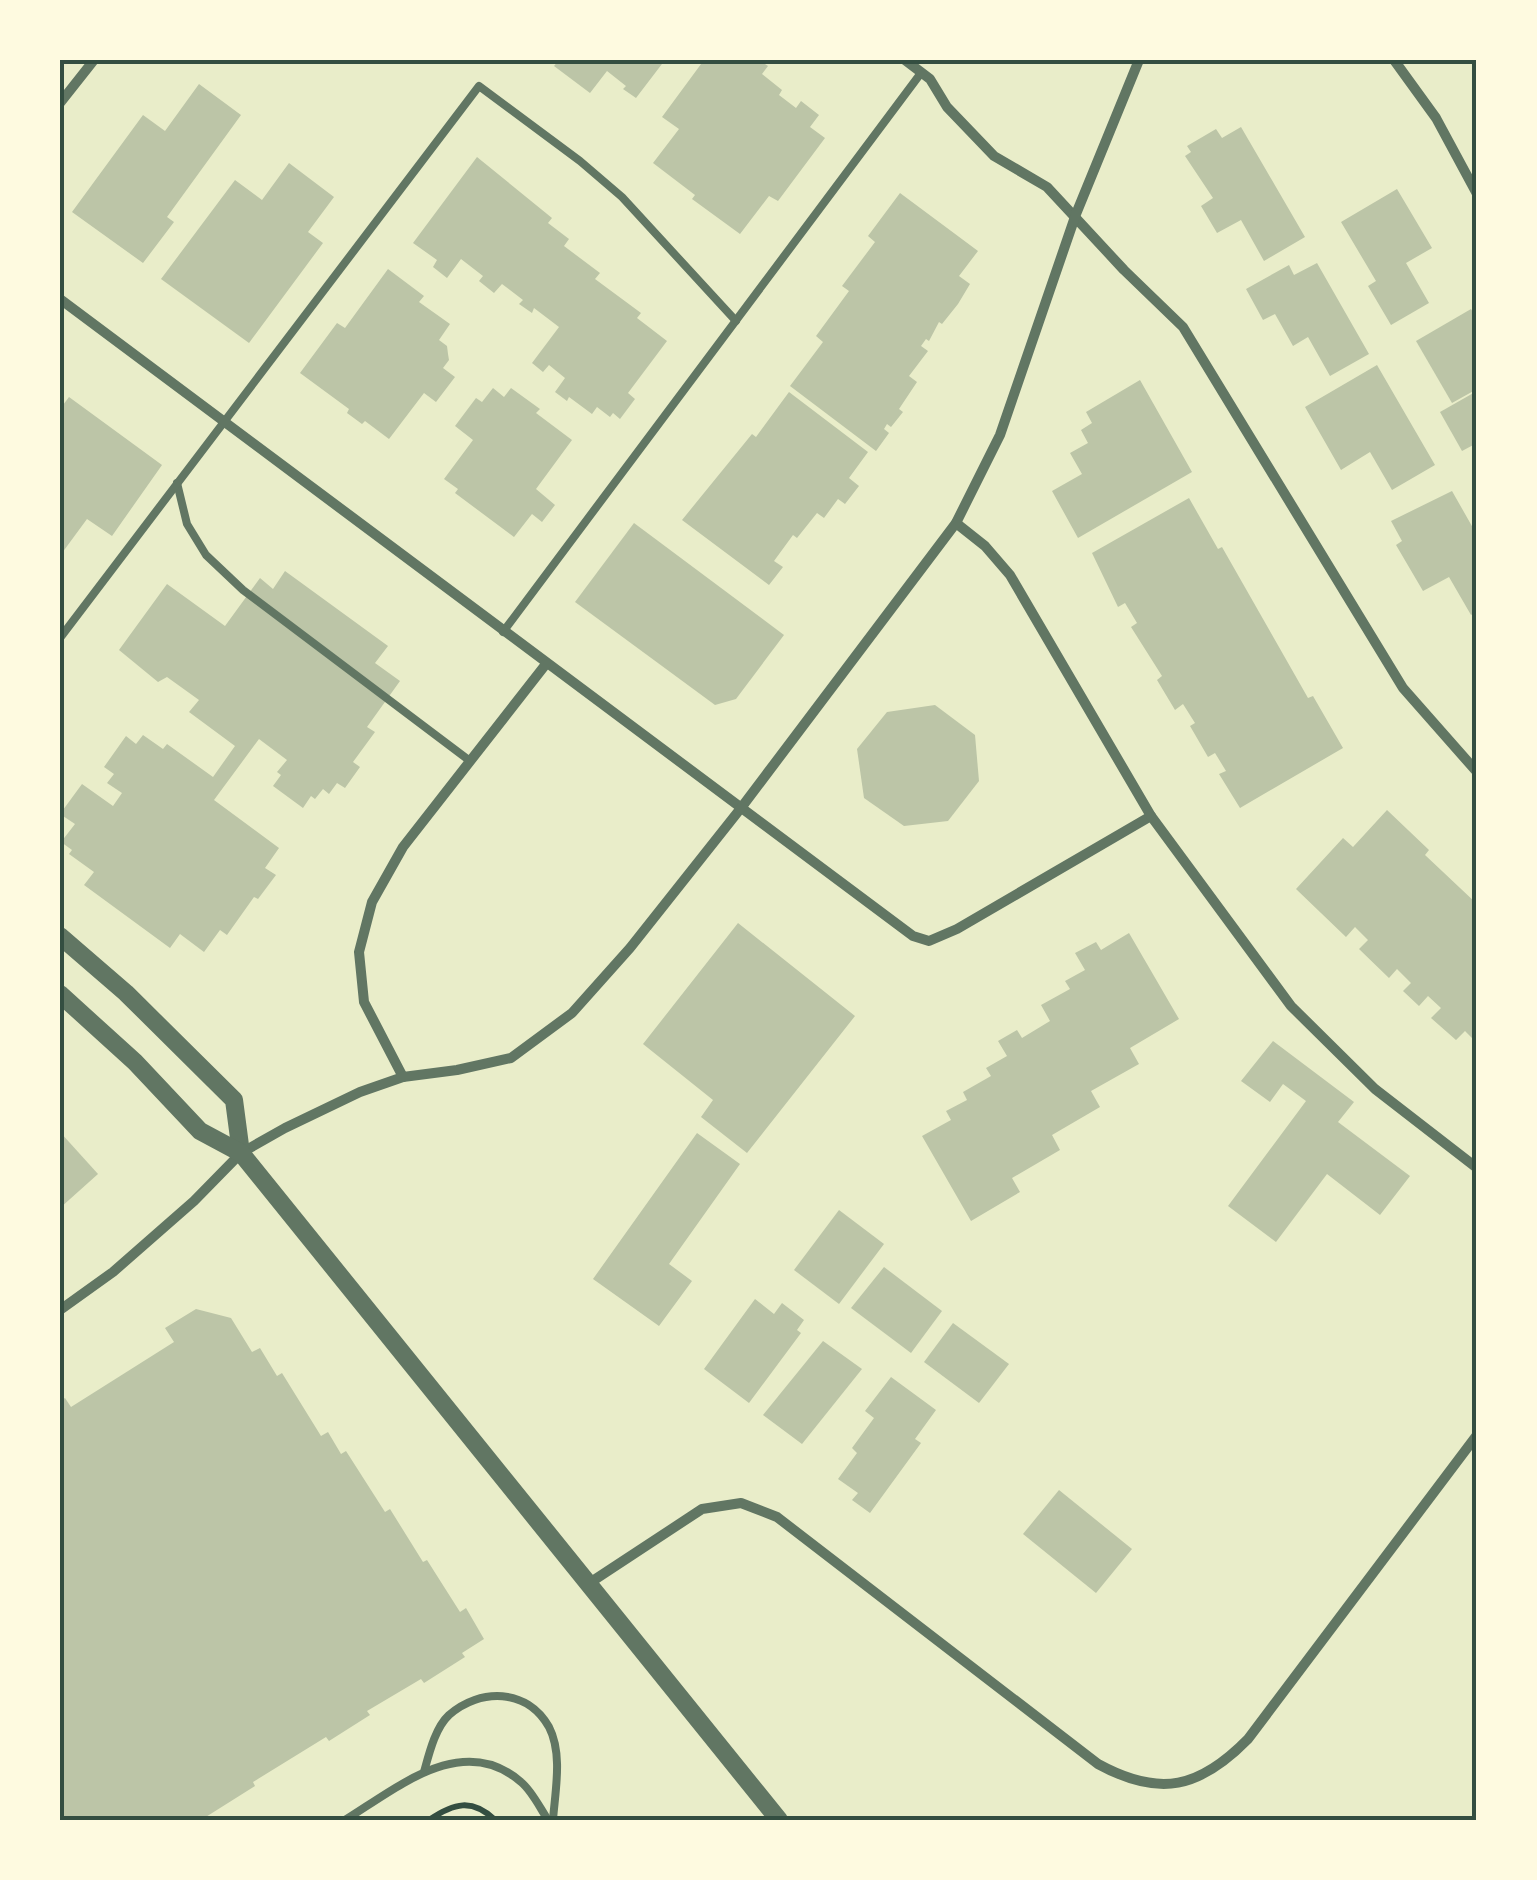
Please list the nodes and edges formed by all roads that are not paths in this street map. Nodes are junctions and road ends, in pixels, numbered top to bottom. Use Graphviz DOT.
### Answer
graph roads {
  1 [pos="94,60"];
  2 [pos="906,60"];
  3 [pos="1138,60"];
  4 [pos="1394,60"];
  5 [pos="921,73"];
  6 [pos="60,103"];
  7 [pos="1477,194"];
  8 [pos="1076,214"];
  9 [pos="60,299"];
  10 [pos="736,321"];
  11 [pos="223,424"];
  12 [pos="177,483"];
  13 [pos="956,523"];
  14 [pos="503,632"];
  15 [pos="60,638"];
  16 [pos="546,664"];
  17 [pos="470,761"];
  18 [pos="1477,772"];
  19 [pos="741,808"];
  20 [pos="1152,816"];
  21 [pos="60,936"];
  22 [pos="60,994"];
  23 [pos="403,1077"];
  24 [pos="241,1153"];
  25 [pos="1477,1168"];
  26 [pos="60,1310"];
  27 [pos="1477,1434"];
  28 [pos="588,1584"];
  29 [pos="424,1772"];
  30 [pos="345,1820"];
  31 [pos="551,1820"];
  32 [pos="779,1820"];
  1 -- 6 [label="street"];
  2 -- 5 [label="street"];
  3 -- 8 [label="street"];
  4 -- 7 [label="street"];
  5 -- 8 [label="street"];
  5 -- 10 [label="lane"];
  8 -- 13 [label="street"];
  8 -- 18 [label="street"];
  9 -- 11 [label="street"];
  10 -- 11 [label="lane"];
  10 -- 14 [label="lane"];
  11 -- 12 [label="lane"];
  11 -- 14 [label="street"];
  12 -- 15 [label="lane"];
  12 -- 17 [label="lane"];
  13 -- 19 [label="street"];
  13 -- 20 [label="street"];
  14 -- 16 [label="street"];
  16 -- 17 [label="street"];
  16 -- 19 [label="street"];
  17 -- 23 [label="street"];
  19 -- 20 [label="street"];
  19 -- 23 [label="street"];
  20 -- 25 [label="street"];
  21 -- 24 [label="street"];
  22 -- 24 [label="street"];
  23 -- 24 [label="street"];
  24 -- 26 [label="street"];
  24 -- 28 [label="street"];
  27 -- 28 [label="street"];
  28 -- 32 [label="street"];
  29 -- 30 [label="lane"];
  29 -- 31 [label="lane"];
  29 -- 31 [label="lane"];
}
